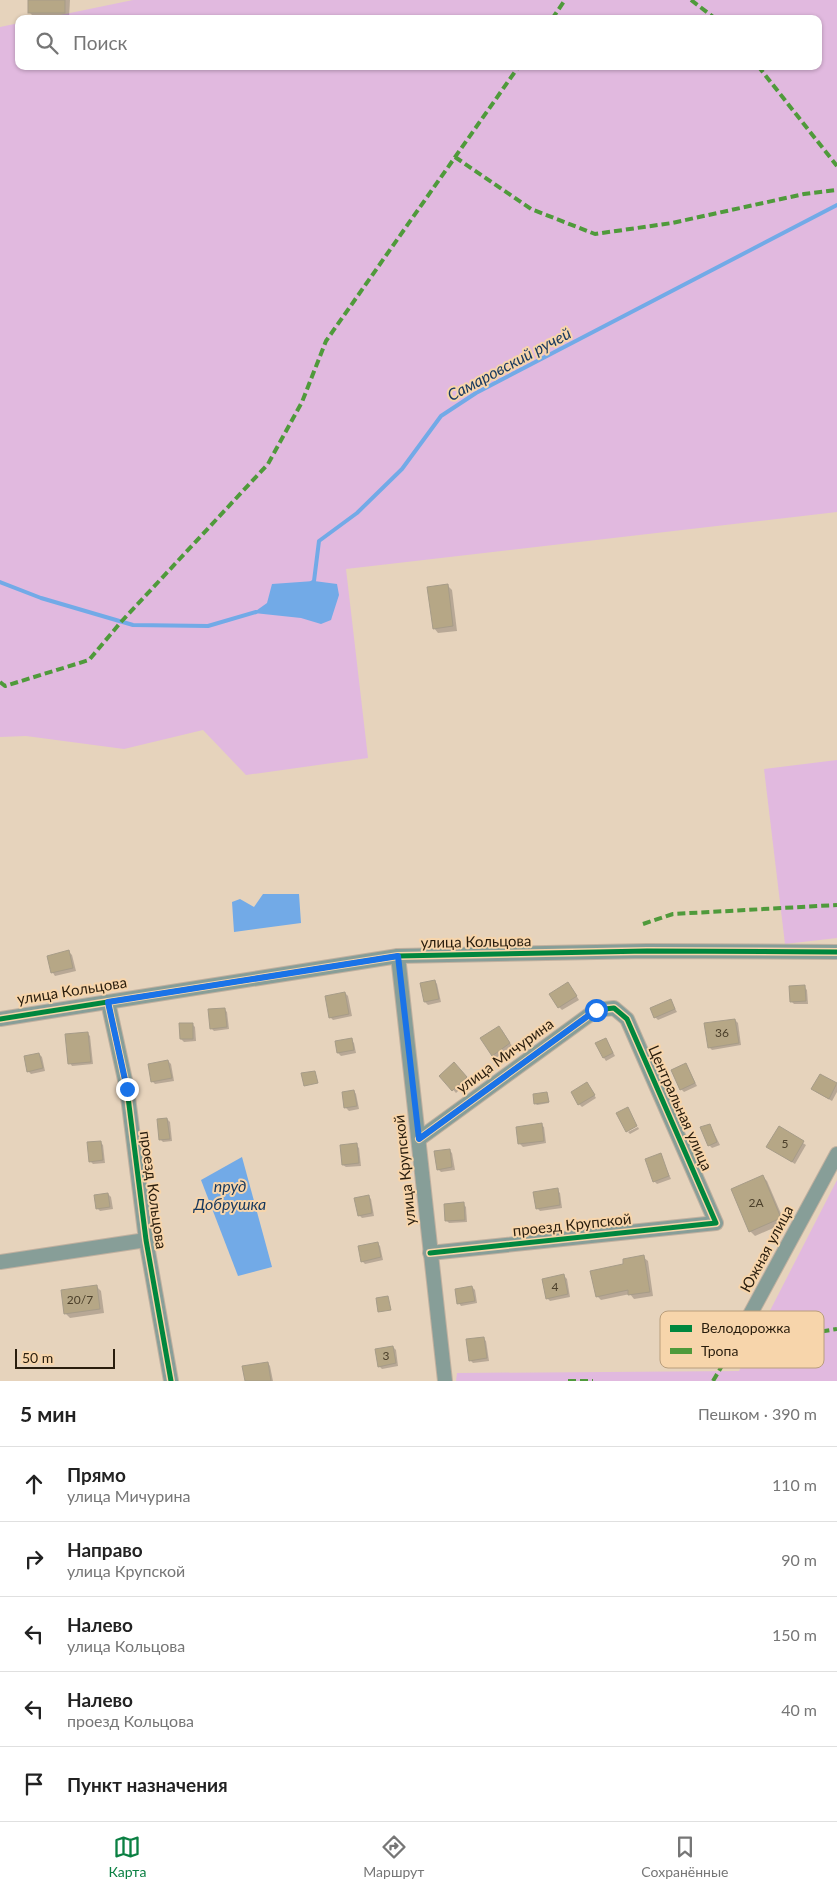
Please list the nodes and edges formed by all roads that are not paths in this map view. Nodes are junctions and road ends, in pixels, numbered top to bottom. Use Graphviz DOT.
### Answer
graph roads {
  1 [pos="837,952"];
  2 [pos="398,956"];
  3 [pos="108,1002"];
  4 [pos="614,1008"];
  5 [pos="0,1019"];
  6 [pos="419,1139"];
  7 [pos="837,1154"];
  8 [pos="716,1223"];
  9 [pos="146,1240"];
  10 [pos="430,1253"];
  11 [pos="0,1262"];
  12 [pos="752,1311"];
  13 [pos="171,1381"];
  14 [pos="445,1381"];
  1 -- 2 [label="street, улица Кольцова"];
  2 -- 3 [label="street, улица Кольцова"];
  2 -- 6 [label="street, улица Крупской"];
  3 -- 5 [label="street, улица Кольцова"];
  3 -- 9 [label="street, проезд Кольцова"];
  4 -- 6 [label="street, улица Мичурина"];
  4 -- 8 [label="street, Центральная улица"];
  6 -- 10 [label="street, улица Крупской"];
  7 -- 12 [label="street, Южная улица"];
  8 -- 10 [label="street, проезд Крупской"];
  9 -- 11 [label="street"];
  9 -- 13 [label="street, проезд Кольцова"];
  10 -- 14 [label="street, улица Крупской"];
}
